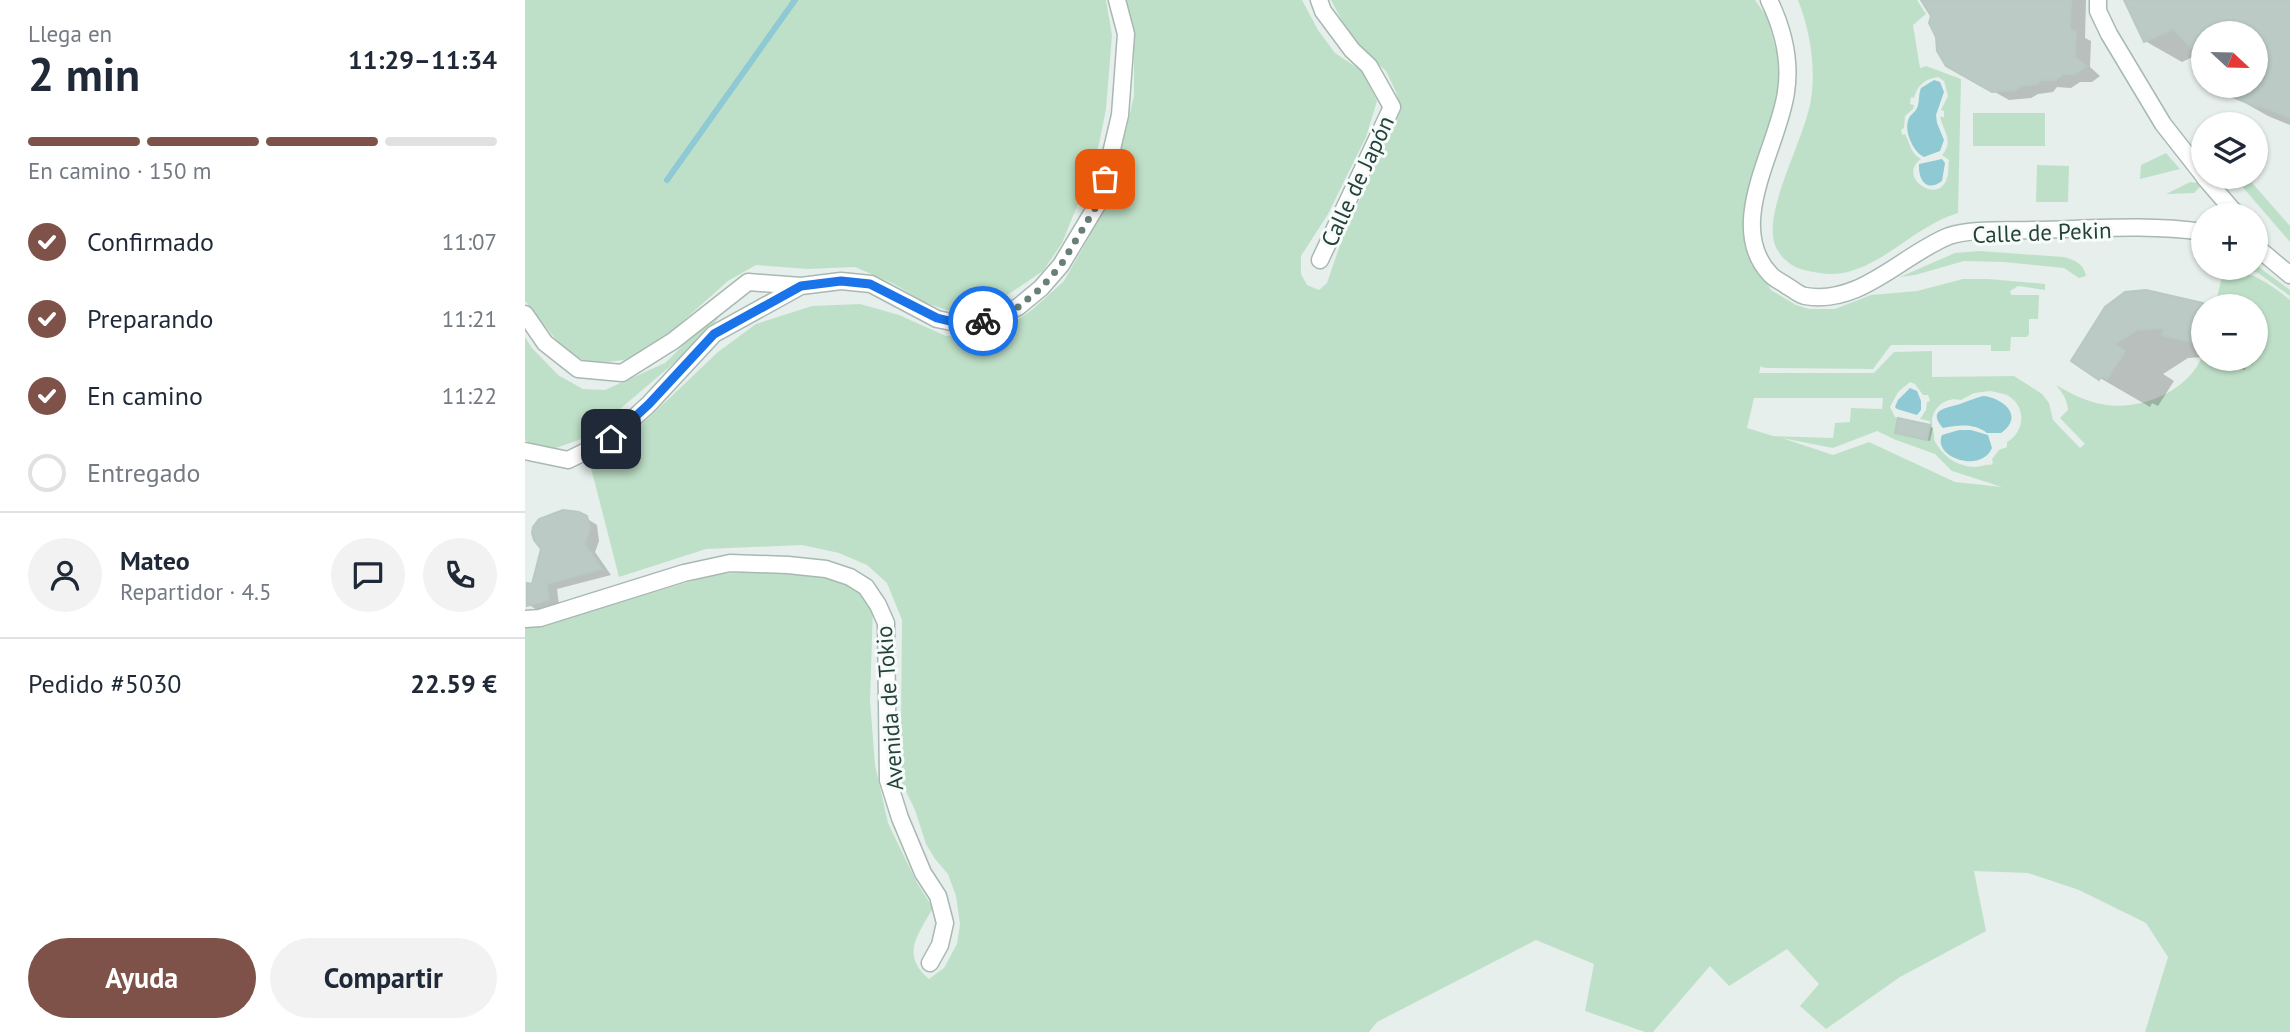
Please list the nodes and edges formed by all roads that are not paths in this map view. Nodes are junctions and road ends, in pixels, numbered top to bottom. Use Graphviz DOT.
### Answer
graph roads {
  1 [pos="1117,0"];
  2 [pos="1319,0"];
  3 [pos="1769,0"];
  4 [pos="2098,0"];
  5 [pos="2191,160"];
  6 [pos="2215,189"];
  7 [pos="2227,203"];
  8 [pos="2191,230"];
  9 [pos="2268,256"];
  10 [pos="1320,260"];
  11 [pos="2290,275"];
  12 [pos="801,286"];
  13 [pos="525,314"];
  14 [pos="525,451"];
  15 [pos="525,619"];
  16 [pos="930,963"];
  1 -- 12 [label="street"];
  2 -- 10 [label="street, Calle de Japón"];
  3 -- 8 [label="street, Calle de Pekin"];
  4 -- 5 [label="street"];
  6 -- 7 [label="street"];
  9 -- 11 [label="street"];
  12 -- 13 [label="street"];
  12 -- 14 [label="street"];
  15 -- 16 [label="street, Avenida de Tokio"];
}
